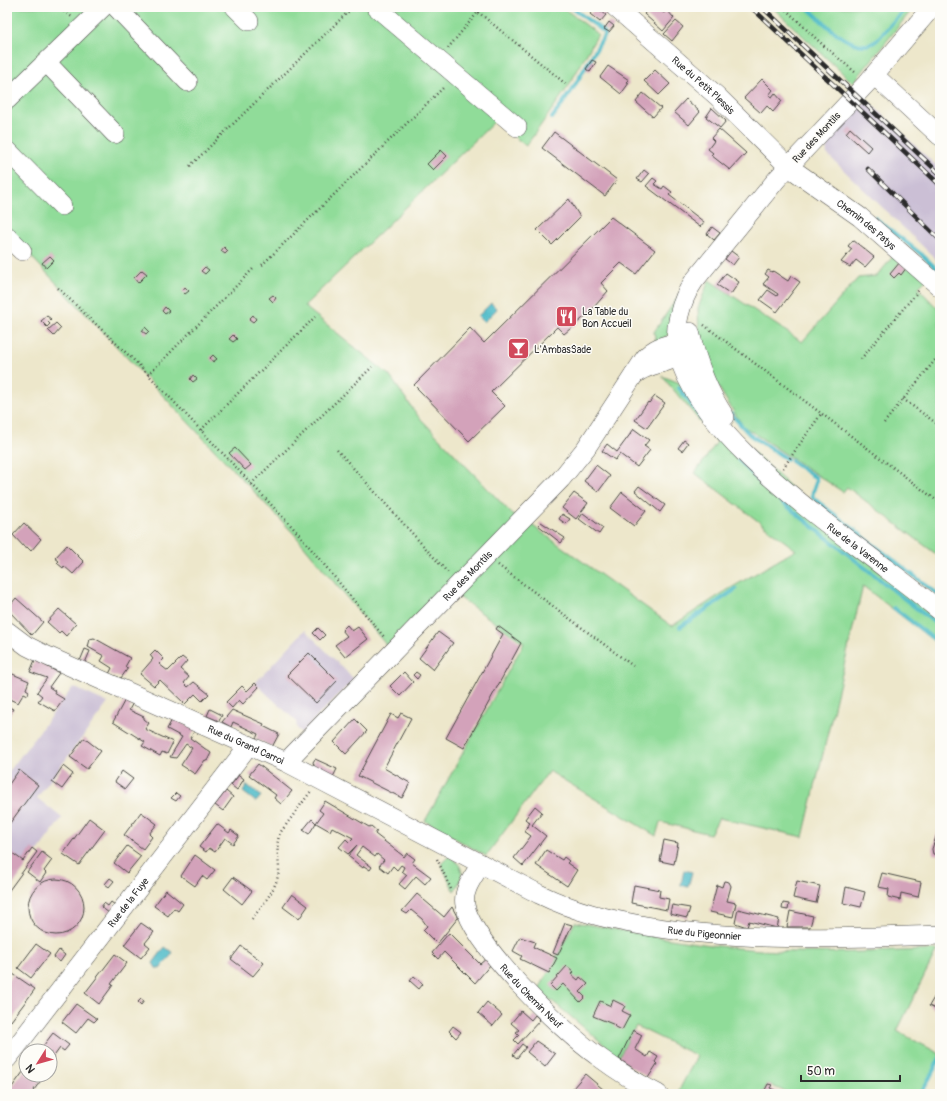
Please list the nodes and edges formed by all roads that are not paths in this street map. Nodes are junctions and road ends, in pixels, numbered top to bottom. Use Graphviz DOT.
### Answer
graph roads {
  1 [pos="103,7"];
  2 [pos="116,7"];
  3 [pos="235,7"];
  4 [pos="376,7"];
  5 [pos="615,7"];
  6 [pos="932,7"];
  7 [pos="249,21"];
  8 [pos="46,63"];
  9 [pos="870,79"];
  10 [pos="188,82"];
  11 [pos="10,91"];
  12 [pos="517,128"];
  13 [pos="115,134"];
  14 [pos="940,136"];
  15 [pos="7,150"];
  16 [pos="789,167"];
  17 [pos="62,206"];
  18 [pos="7,236"];
  19 [pos="22,251"];
  20 [pos="935,282"];
  21 [pos="685,347"];
  22 [pos="632,377"];
  23 [pos="776,481"];
  24 [pos="940,611"];
  25 [pos="7,631"];
  26 [pos="249,745"];
  27 [pos="286,762"];
  28 [pos="481,864"];
  29 [pos="940,935"];
  30 [pos="7,1059"];
  31 [pos="658,1094"];
  1 -- 8 [label="street"];
  2 -- 10 [label="street"];
  3 -- 7 [label="street"];
  4 -- 12 [label="street"];
  5 -- 16 [label="street, Rue du Petit Plessis"];
  6 -- 9 [label="street, Rue des Montils"];
  8 -- 11 [label="street"];
  8 -- 13 [label="street"];
  9 -- 14 [label="street"];
  9 -- 16 [label="street, Rue des Montils"];
  15 -- 17 [label="street"];
  16 -- 20 [label="street, Chemin des Patys"];
  16 -- 21 [label="street, Rue des Montils"];
  18 -- 19 [label="street"];
  21 -- 22 [label="street, Rue des Montils"];
  21 -- 22 [label="street, Rue des Montils"];
  21 -- 23 [label="street, Rue de la Varenne"];
  21 -- 23 [label="street, Rue de la Varenne"];
  22 -- 27 [label="street, Rue des Montils"];
  23 -- 24 [label="street, Rue de la Varenne"];
  25 -- 26 [label="street, Rue du Grand Carroi"];
  26 -- 27 [label="street, Rue du Grand Carroi"];
  26 -- 30 [label="street, Rue de la Fuye"];
  27 -- 28 [label="street, Rue du Grand Carroi"];
  28 -- 29 [label="street, Rue du Pigeonnier"];
  28 -- 31 [label="street, Rue du Chemin Neuf"];
}
